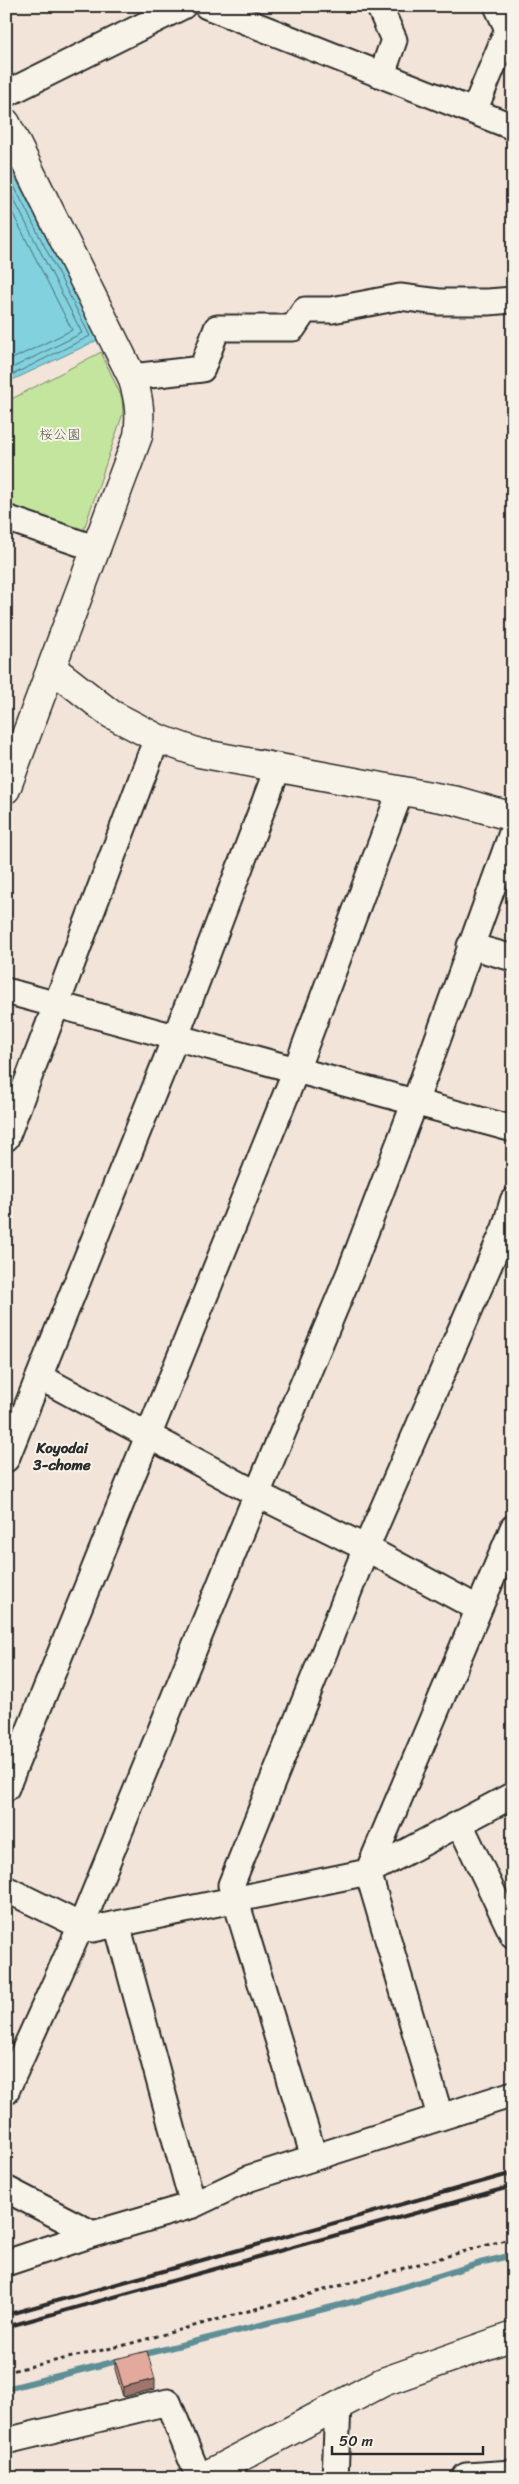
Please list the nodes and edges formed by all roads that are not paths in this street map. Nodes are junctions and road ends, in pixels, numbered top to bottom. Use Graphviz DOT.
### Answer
graph roads {
  1 [pos="183,6"];
  2 [pos="207,6"];
  3 [pos="378,6"];
  4 [pos="497,6"];
  5 [pos="382,74"];
  6 [pos="6,94"];
  7 [pos="474,111"];
  8 [pos="6,122"];
  9 [pos="513,127"];
  10 [pos="513,300"];
  11 [pos="132,377"];
  12 [pos="6,518"];
  13 [pos="97,549"];
  14 [pos="52,668"];
  15 [pos="157,738"];
  16 [pos="278,767"];
  17 [pos="6,789"];
  18 [pos="401,790"];
  19 [pos="513,817"];
  20 [pos="513,830"];
  21 [pos="470,946"];
  22 [pos="513,958"];
  23 [pos="6,991"];
  24 [pos="57,1004"];
  25 [pos="176,1036"];
  26 [pos="296,1070"];
  27 [pos="415,1102"];
  28 [pos="513,1129"];
  29 [pos="6,1138"];
  30 [pos="513,1201"];
  31 [pos="40,1377"];
  32 [pos="149,1436"];
  33 [pos="6,1459"];
  34 [pos="257,1494"];
  35 [pos="513,1528"];
  36 [pos="366,1548"];
  37 [pos="479,1609"];
  38 [pos="6,1788"];
  39 [pos="513,1795"];
  40 [pos="460,1824"];
  41 [pos="368,1872"];
  42 [pos="6,1889"];
  43 [pos="236,1899"];
  44 [pos="118,1924"];
  45 [pos="81,1926"];
  46 [pos="513,1935"];
  47 [pos="6,2090"];
  48 [pos="513,2094"];
  49 [pos="440,2116"];
  50 [pos="314,2156"];
  51 [pos="6,2189"];
  52 [pos="193,2204"];
  53 [pos="93,2234"];
  54 [pos="6,2263"];
  55 [pos="513,2336"];
  56 [pos="338,2405"];
  57 [pos="6,2441"];
  58 [pos="513,2472"];
  59 [pos="466,2476"];
  60 [pos="200,2478"];
  61 [pos="335,2478"];
  1 -- 6 [label="street"];
  2 -- 5 [label="street"];
  3 -- 5 [label="street"];
  4 -- 7 [label="street"];
  5 -- 7 [label="street"];
  7 -- 9 [label="street"];
  8 -- 11 [label="street"];
  10 -- 11 [label="street"];
  11 -- 13 [label="street"];
  12 -- 13 [label="street"];
  13 -- 14 [label="street"];
  14 -- 15 [label="street"];
  14 -- 17 [label="street"];
  15 -- 16 [label="street"];
  15 -- 24 [label="street"];
  16 -- 18 [label="street"];
  16 -- 25 [label="street"];
  18 -- 19 [label="street"];
  18 -- 26 [label="street"];
  20 -- 21 [label="street"];
  21 -- 22 [label="street"];
  21 -- 27 [label="street"];
  23 -- 24 [label="street"];
  24 -- 25 [label="street"];
  24 -- 29 [label="street"];
  25 -- 26 [label="street"];
  25 -- 31 [label="street"];
  26 -- 27 [label="street"];
  26 -- 32 [label="street"];
  27 -- 28 [label="street"];
  27 -- 34 [label="street"];
  30 -- 36 [label="street"];
  31 -- 32 [label="street"];
  31 -- 33 [label="street"];
  32 -- 34 [label="street"];
  32 -- 38 [label="street"];
  34 -- 36 [label="street"];
  34 -- 45 [label="street"];
  35 -- 37 [label="street"];
  36 -- 37 [label="street"];
  36 -- 43 [label="street"];
  37 -- 41 [label="street"];
  39 -- 40 [label="street"];
  40 -- 41 [label="street"];
  40 -- 46 [label="street"];
  41 -- 43 [label="street"];
  41 -- 49 [label="street"];
  42 -- 45 [label="street"];
  43 -- 44 [label="street"];
  43 -- 50 [label="street"];
  44 -- 45 [label="street"];
  44 -- 52 [label="street"];
  45 -- 47 [label="street"];
  48 -- 49 [label="street"];
  49 -- 50 [label="street"];
  50 -- 52 [label="street"];
  51 -- 53 [label="street"];
  52 -- 53 [label="street"];
  53 -- 54 [label="street"];
  55 -- 56 [label="street"];
  56 -- 60 [label="street"];
  56 -- 61 [label="street"];
  57 -- 60 [label="street"];
  58 -- 59 [label="street"];
}
